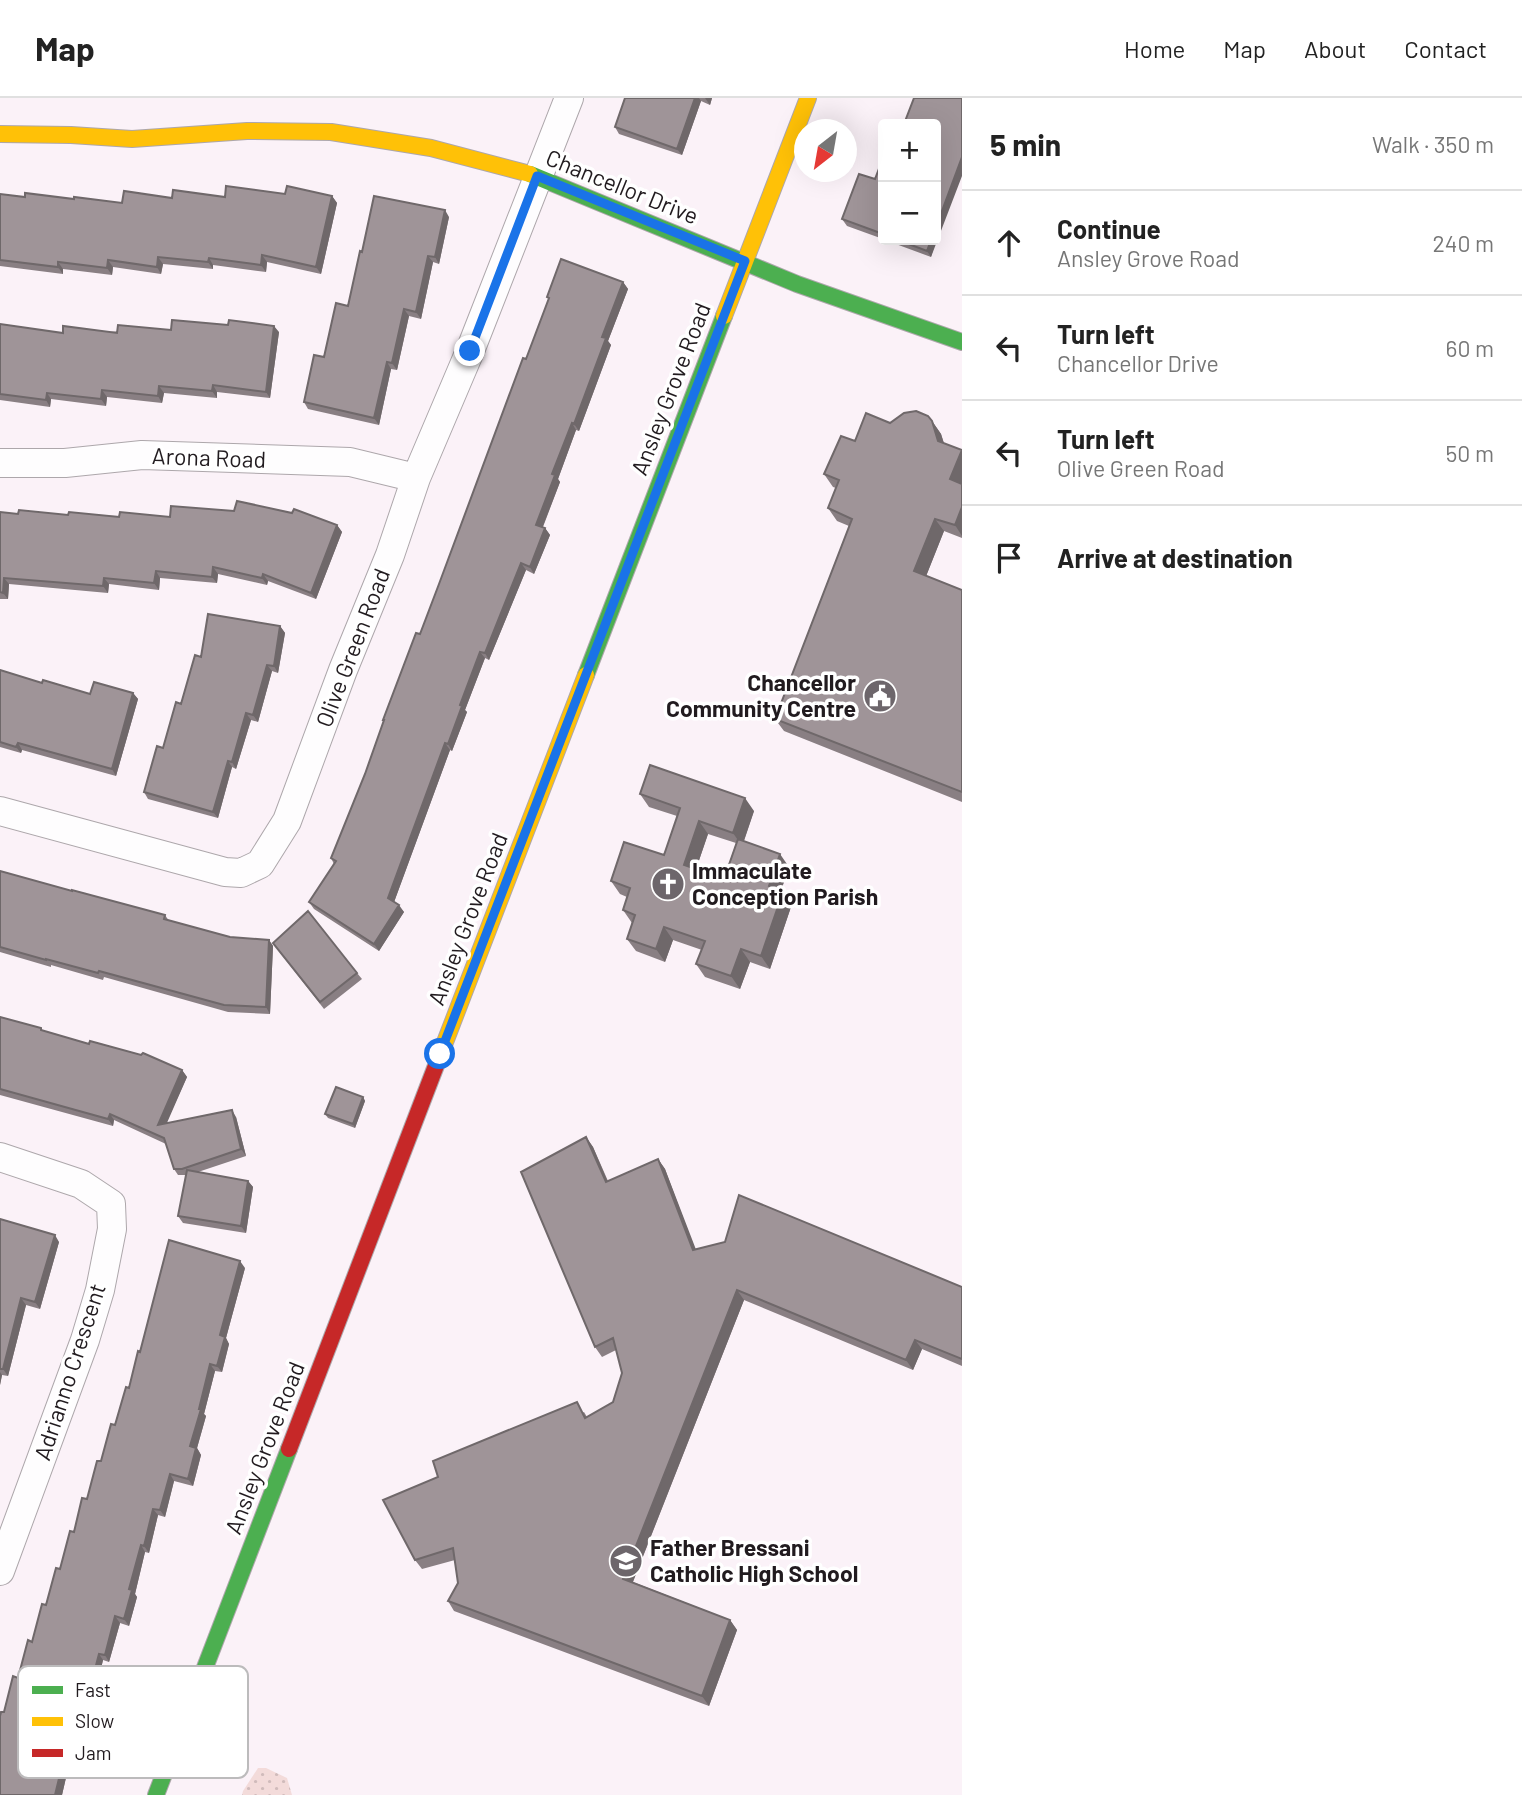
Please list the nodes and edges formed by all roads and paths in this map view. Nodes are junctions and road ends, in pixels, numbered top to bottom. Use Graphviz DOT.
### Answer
graph roads {
  1 [pos="569,98"];
  2 [pos="808,98"];
  3 [pos="0,134"];
  4 [pos="537,176"];
  5 [pos="745,261"];
  6 [pos="961,340"];
  7 [pos="0,463"];
  8 [pos="416,478"];
  9 [pos="0,811"];
  10 [pos="0,1157"];
  11 [pos="0,1572"];
  12 [pos="206,1666"];
  13 [pos="163,1778"];
  14 [pos="156,1795"];
  1 -- 4 [label="street, Olive Green Road"];
  2 -- 5 [label="street, Ansley Grove Road"];
  3 -- 4 [label="street, Chancellor Drive"];
  4 -- 5 [label="street, Chancellor Drive"];
  4 -- 8 [label="street, Olive Green Road"];
  5 -- 6 [label="street, Chancellor Drive"];
  5 -- 12 [label="street, Ansley Grove Road"];
  7 -- 8 [label="street, Arona Road"];
  8 -- 9 [label="street, Olive Green Road"];
  10 -- 11 [label="street, Adrianno Crescent"];
  13 -- 14 [label="street, Ansley Grove Road"];
}
